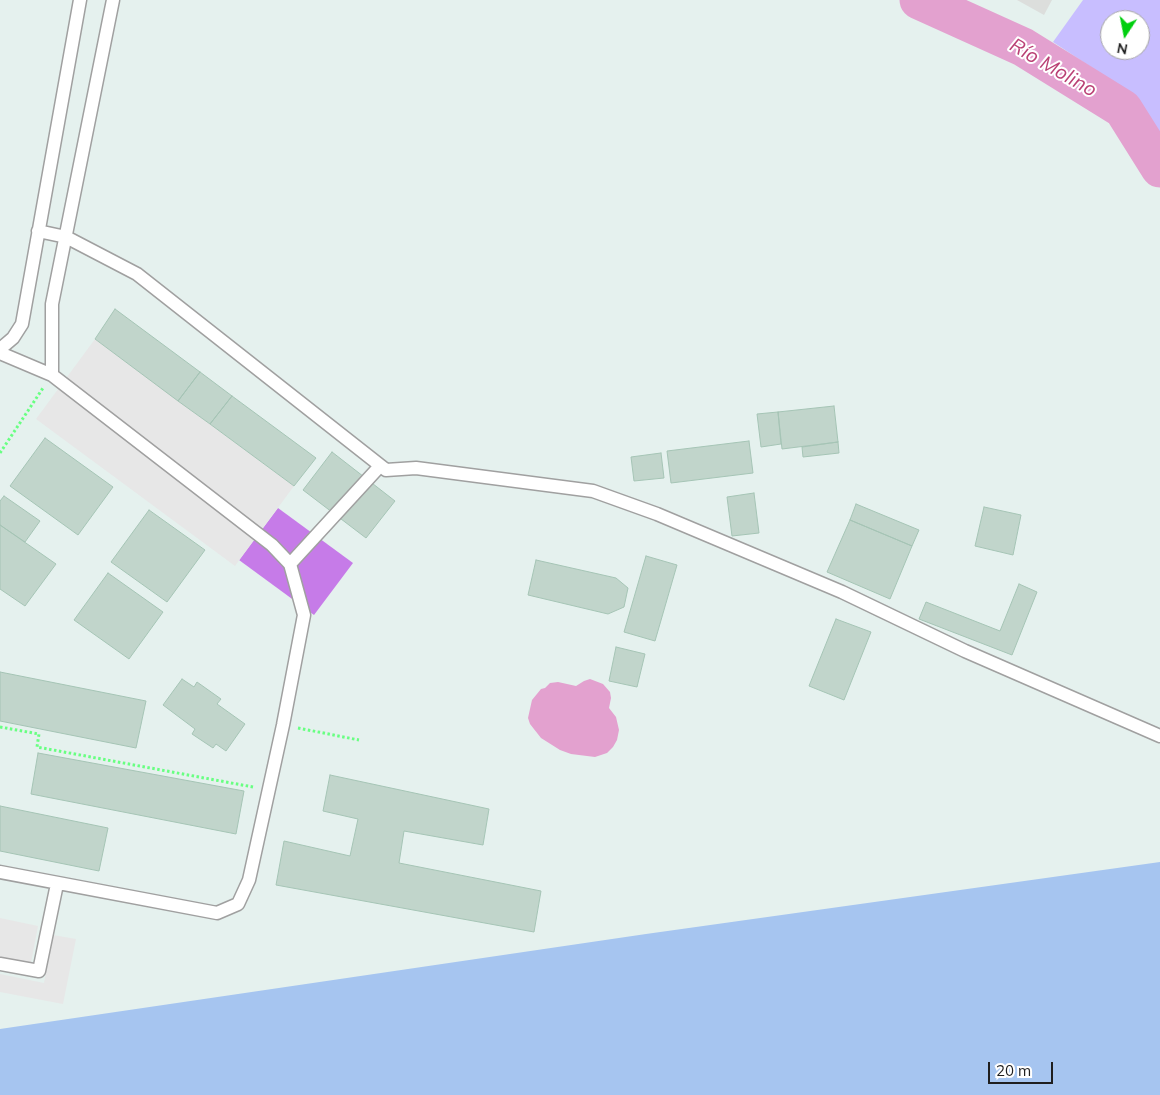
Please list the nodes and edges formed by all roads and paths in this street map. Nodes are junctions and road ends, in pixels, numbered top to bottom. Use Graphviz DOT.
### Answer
graph roads {
  1 [pos="80,0"];
  2 [pos="113,0"];
  3 [pos="38,231"];
  4 [pos="66,237"];
  5 [pos="0,351"];
  6 [pos="52,375"];
  7 [pos="0,453"];
  8 [pos="380,466"];
  9 [pos="290,564"];
  10 [pos="283,725"];
  11 [pos="0,727"];
  12 [pos="1160,736"];
  13 [pos="359,740"];
  14 [pos="268,790"];
  15 [pos="0,872"];
  16 [pos="57,884"];
  17 [pos="0,964"];
  1 -- 3 [label="lane"];
  2 -- 4 [label="lane"];
  3 -- 4 [label="lane"];
  3 -- 5 [label="lane"];
  4 -- 6 [label="lane"];
  4 -- 8 [label="lane"];
  5 -- 6 [label="lane"];
  6 -- 7 [label="path"];
  6 -- 9 [label="lane"];
  8 -- 9 [label="lane"];
  8 -- 12 [label="lane"];
  9 -- 10 [label="lane"];
  10 -- 13 [label="path"];
  10 -- 14 [label="lane"];
  11 -- 14 [label="path"];
  14 -- 16 [label="lane"];
  15 -- 16 [label="lane"];
  16 -- 17 [label="lane"];
}
